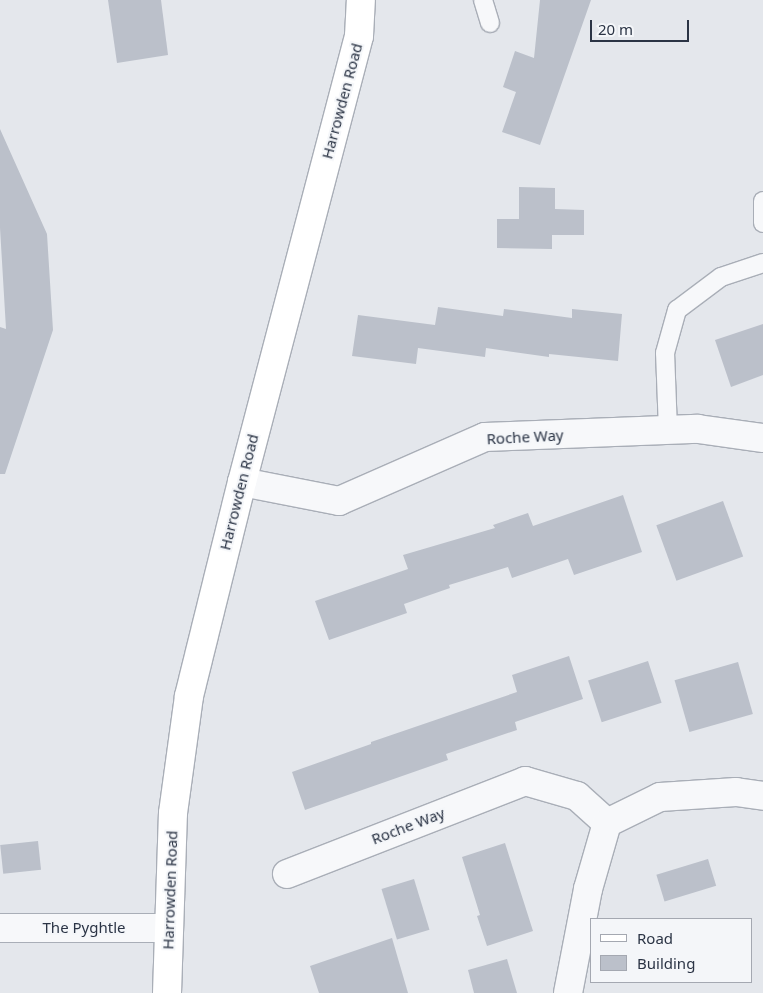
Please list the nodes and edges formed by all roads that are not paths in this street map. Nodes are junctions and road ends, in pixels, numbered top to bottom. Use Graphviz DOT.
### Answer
graph roads {
  1 [pos="361,0"];
  2 [pos="483,0"];
  3 [pos="490,23"];
  4 [pos="763,201"];
  5 [pos="763,223"];
  6 [pos="763,263"];
  7 [pos="668,430"];
  8 [pos="763,438"];
  9 [pos="242,482"];
  10 [pos="763,796"];
  11 [pos="607,823"];
  12 [pos="287,874"];
  13 [pos="0,928"];
  14 [pos="169,928"];
  15 [pos="167,993"];
  16 [pos="568,993"];
  1 -- 9 [label="main road, Harrowden Road"];
  2 -- 3 [label="lane"];
  4 -- 5 [label="lane"];
  6 -- 7 [label="lane"];
  7 -- 8 [label="street, Roche Way"];
  7 -- 9 [label="street, Roche Way"];
  9 -- 14 [label="main road, Harrowden Road"];
  10 -- 11 [label="street"];
  11 -- 12 [label="street, Roche Way"];
  11 -- 16 [label="street"];
  13 -- 14 [label="street, The Pyghtle"];
  14 -- 15 [label="main road, Harrowden Road"];
}
